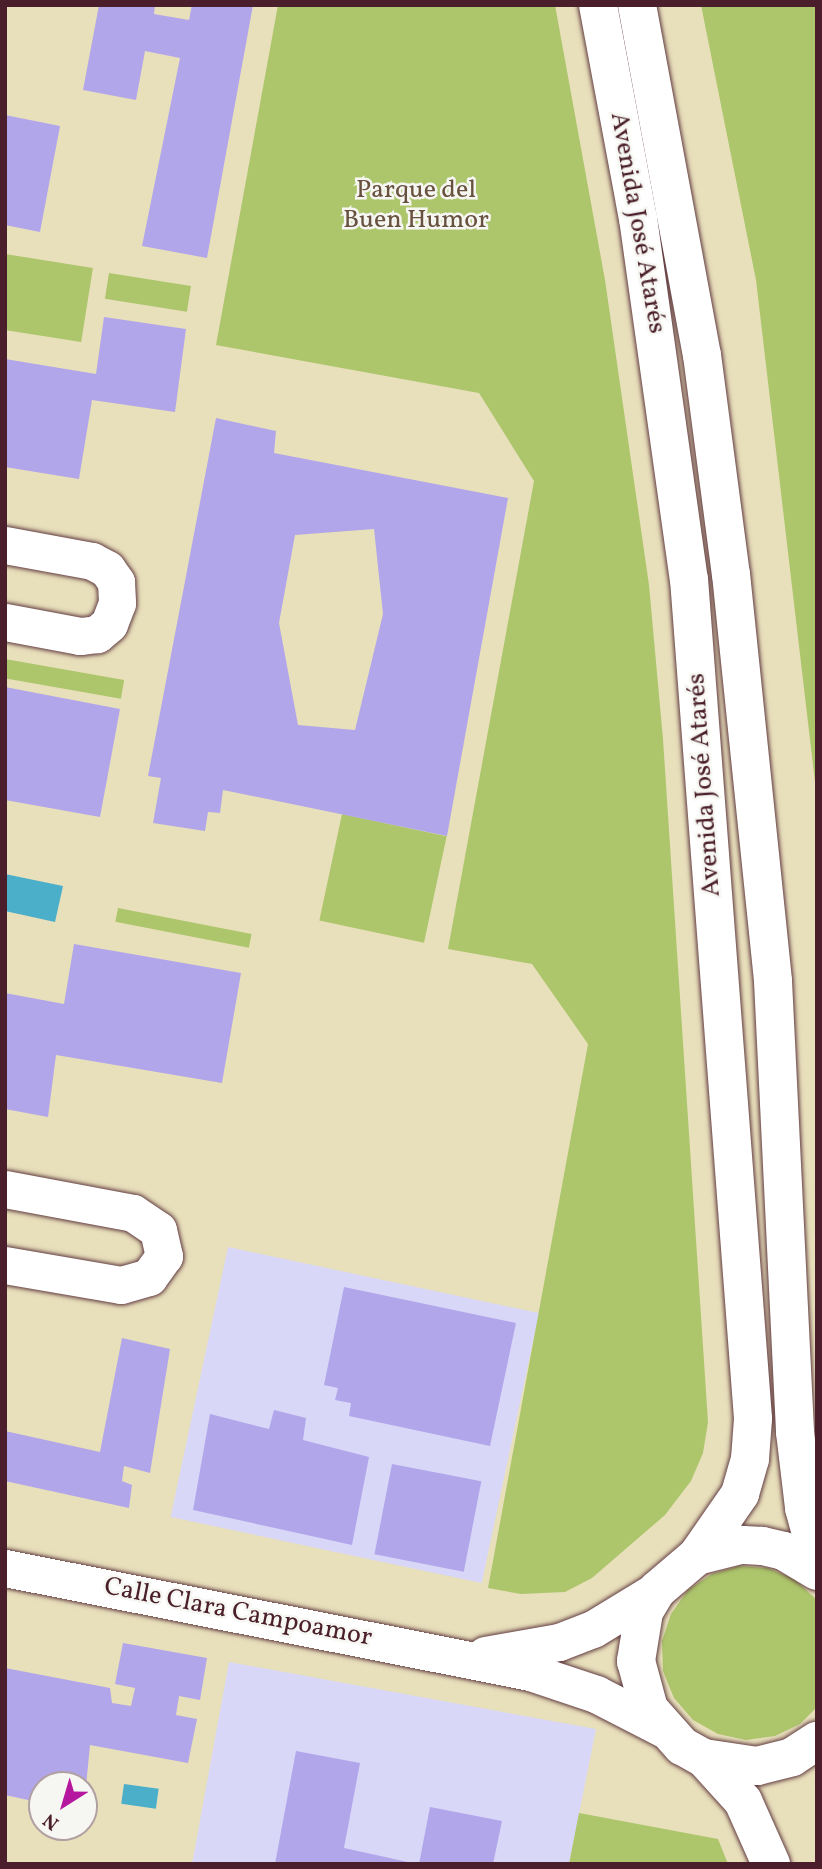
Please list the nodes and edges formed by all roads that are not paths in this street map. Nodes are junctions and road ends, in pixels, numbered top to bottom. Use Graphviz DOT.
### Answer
graph roads {
  1 [pos="598,5"];
  2 [pos="637,5"];
  3 [pos="5,545"];
  4 [pos="5,622"];
  5 [pos="5,1189"];
  6 [pos="5,1265"];
  7 [pos="697,1556"];
  8 [pos="817,1556"];
  9 [pos="5,1569"];
  10 [pos="817,1571"];
  11 [pos="657,1590"];
  12 [pos="471,1658"];
  13 [pos="664,1730"];
  14 [pos="817,1741"];
  15 [pos="704,1758"];
  16 [pos="771,1864"];
  1 -- 7 [label="main road, Avenida José Atarés"];
  2 -- 8 [label="main road, Avenida José Atarés"];
  3 -- 4 [label="street"];
  5 -- 6 [label="street"];
  7 -- 10 [label="main road"];
  7 -- 11 [label="main road"];
  9 -- 12 [label="street, Calle Clara Campoamor"];
  11 -- 12 [label="street, Calle Clara Campoamor"];
  11 -- 13 [label="main road"];
  12 -- 13 [label="street, Calle Clara Campoamor"];
  13 -- 15 [label="main road"];
  14 -- 15 [label="main road"];
  15 -- 16 [label="main road"];
}
